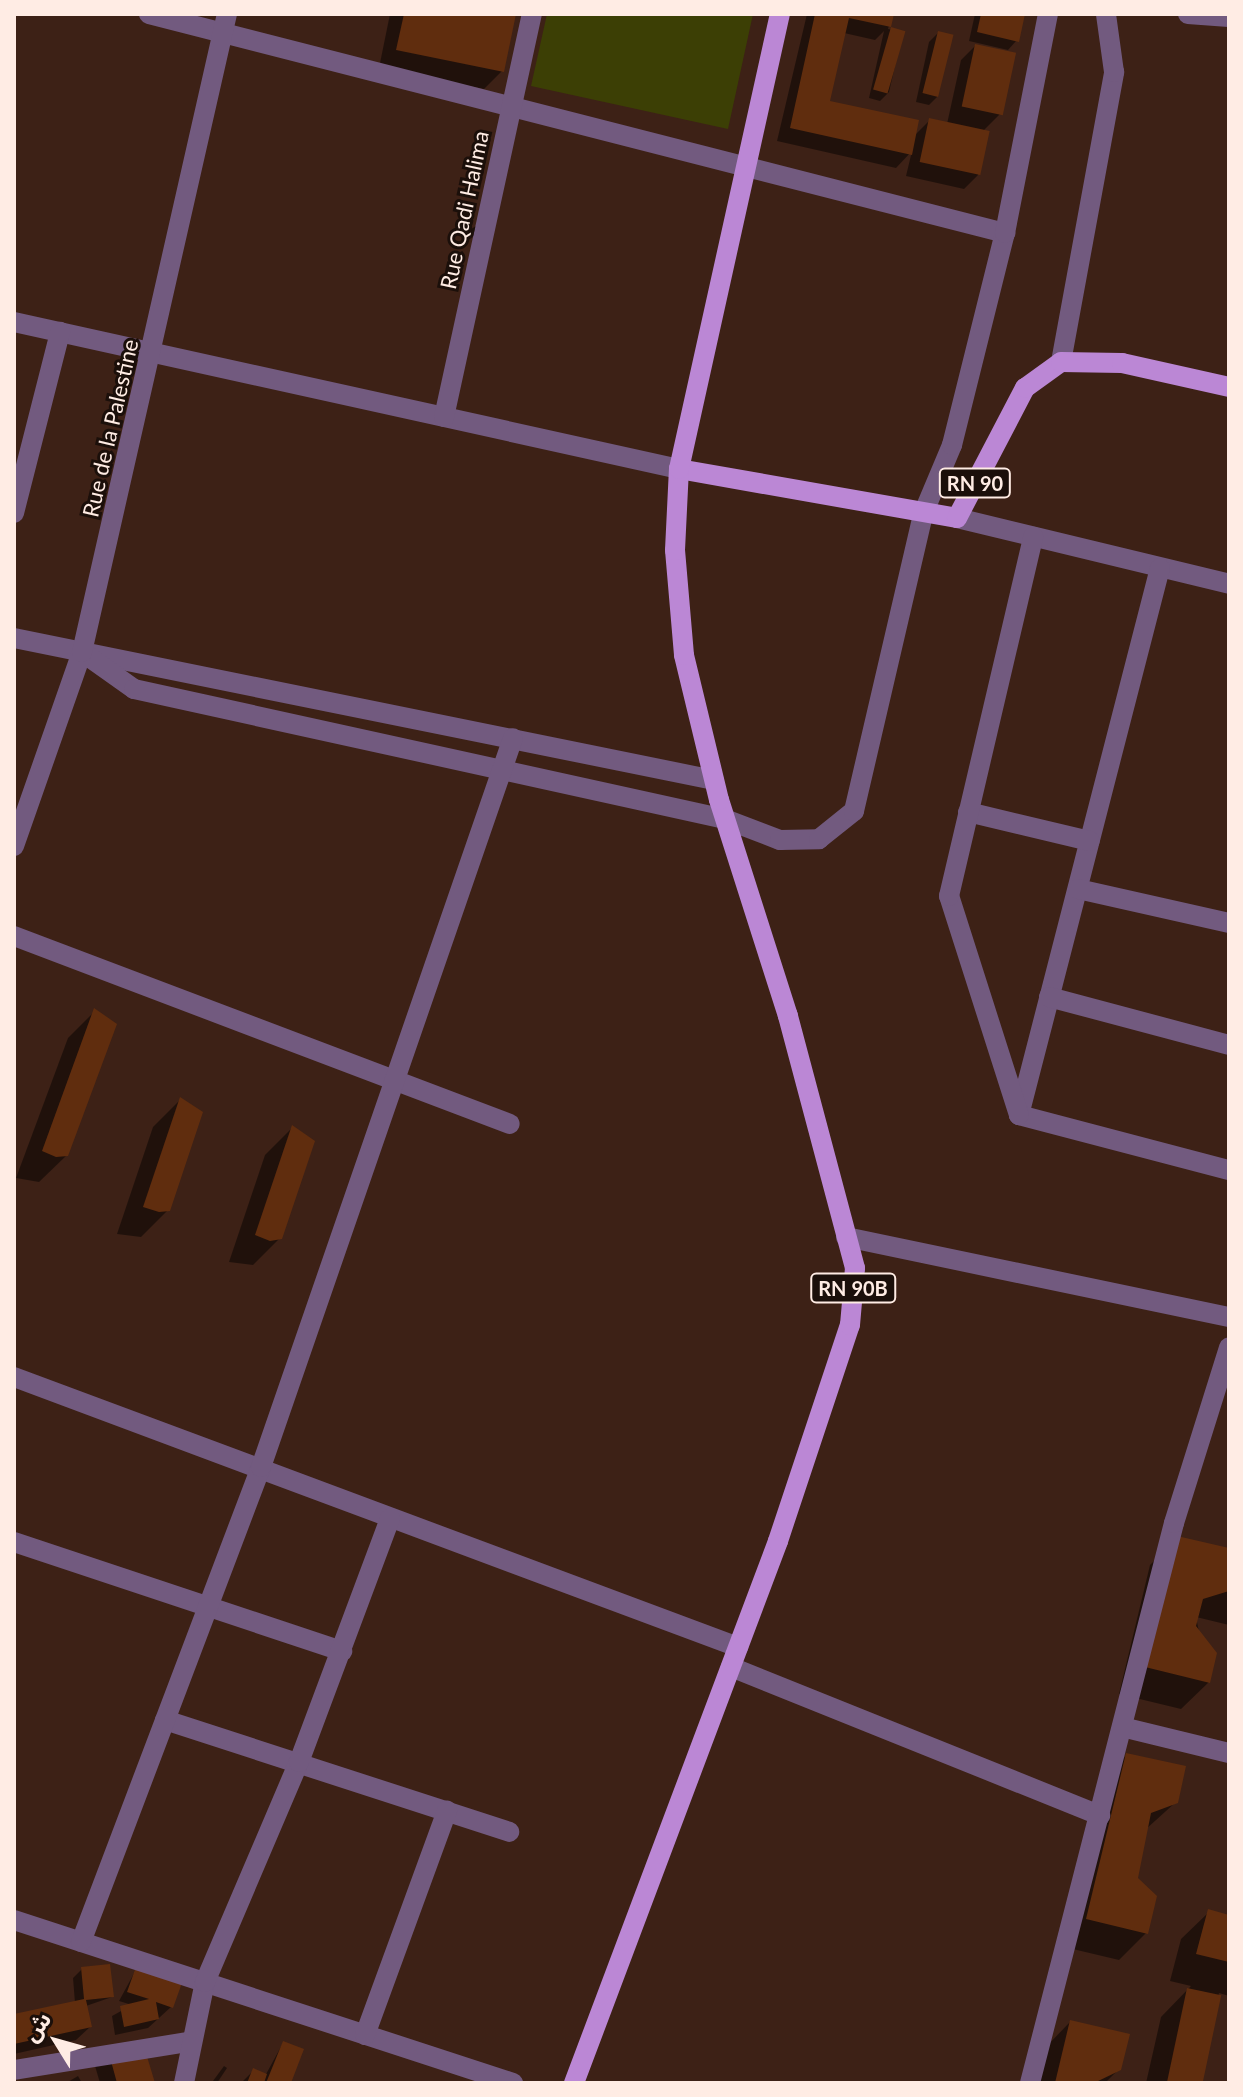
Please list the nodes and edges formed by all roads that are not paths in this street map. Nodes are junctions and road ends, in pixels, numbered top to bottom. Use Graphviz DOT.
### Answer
graph roads {
  1 [pos="149,14"];
  2 [pos="532,14"];
  3 [pos="780,14"];
  4 [pos="1048,14"];
  5 [pos="1106,14"];
  6 [pos="1188,14"];
  7 [pos="1229,17"];
  8 [pos="225,23"];
  9 [pos="511,107"];
  10 [pos="746,167"];
  11 [pos="1005,233"];
  12 [pos="14,322"];
  13 [pos="60,332"];
  14 [pos="152,353"];
  15 [pos="1061,362"];
  16 [pos="1229,387"];
  17 [pos="444,417"];
  18 [pos="679,469"];
  19 [pos="19,473"];
  20 [pos="14,513"];
  21 [pos="923,514"];
  22 [pos="957,518"];
  23 [pos="1033,537"];
  24 [pos="1160,568"];
  25 [pos="1229,584"];
  26 [pos="14,638"];
  27 [pos="82,652"];
  28 [pos="513,738"];
  29 [pos="502,770"];
  30 [pos="714,780"];
  31 [pos="968,812"];
  32 [pos="725,819"];
  33 [pos="1090,841"];
  34 [pos="14,846"];
  35 [pos="1078,889"];
  36 [pos="1229,923"];
  37 [pos="14,936"];
  38 [pos="1049,997"];
  39 [pos="1229,1045"];
  40 [pos="396,1083"];
  41 [pos="1019,1115"];
  42 [pos="510,1124"];
  43 [pos="1229,1170"];
  44 [pos="846,1237"];
  45 [pos="1229,1317"];
  46 [pos="1229,1347"];
  47 [pos="18,1378"];
  48 [pos="14,1399"];
  49 [pos="261,1467"];
  50 [pos="390,1518"];
  51 [pos="14,1542"];
  52 [pos="208,1604"];
  53 [pos="342,1651"];
  54 [pos="734,1657"];
  55 [pos="165,1720"];
  56 [pos="1122,1727"];
  57 [pos="1229,1753"];
  58 [pos="299,1762"];
  59 [pos="447,1811"];
  60 [pos="1100,1815"];
  61 [pos="509,1832"];
  62 [pos="14,1920"];
  63 [pos="81,1942"];
  64 [pos="205,1982"];
  65 [pos="365,2035"];
  66 [pos="187,2042"];
  67 [pos="14,2070"];
  68 [pos="184,2083"];
  69 [pos="513,2083"];
  70 [pos="574,2083"];
  71 [pos="1030,2083"];
  1 -- 8 [label="street"];
  2 -- 9 [label="street, Rue Qadi Halima"];
  3 -- 10 [label="main road"];
  4 -- 11 [label="street"];
  5 -- 15 [label="street"];
  6 -- 7 [label="street"];
  8 -- 9 [label="street"];
  8 -- 14 [label="street, Rue de la Palestine"];
  9 -- 10 [label="street"];
  9 -- 17 [label="street, Rue Qadi Halima"];
  10 -- 11 [label="street"];
  10 -- 18 [label="main road"];
  11 -- 21 [label="street"];
  12 -- 13 [label="street"];
  13 -- 14 [label="street"];
  13 -- 19 [label="street"];
  14 -- 17 [label="street"];
  14 -- 27 [label="street, Rue de la Palestine"];
  15 -- 16 [label="main road"];
  15 -- 22 [label="main road, RN 90"];
  17 -- 18 [label="street"];
  18 -- 21 [label="main road, RN 90"];
  18 -- 30 [label="main road, RN 90B"];
  19 -- 20 [label="street"];
  21 -- 22 [label="main road, RN 90"];
  21 -- 32 [label="street"];
  22 -- 23 [label="street"];
  23 -- 24 [label="street"];
  23 -- 31 [label="street"];
  24 -- 25 [label="street"];
  24 -- 33 [label="street"];
  26 -- 27 [label="street"];
  27 -- 28 [label="street"];
  27 -- 29 [label="street"];
  27 -- 34 [label="street, Rue de la Palestine"];
  28 -- 29 [label="street"];
  28 -- 30 [label="street"];
  29 -- 32 [label="street"];
  29 -- 40 [label="street"];
  30 -- 32 [label="main road, RN 90B"];
  31 -- 33 [label="street"];
  31 -- 41 [label="street"];
  32 -- 44 [label="main road, RN 90B"];
  33 -- 35 [label="street"];
  35 -- 36 [label="street"];
  35 -- 38 [label="street"];
  37 -- 40 [label="street"];
  38 -- 39 [label="street"];
  38 -- 41 [label="street"];
  40 -- 42 [label="street"];
  40 -- 49 [label="street"];
  41 -- 43 [label="street"];
  44 -- 45 [label="street"];
  44 -- 54 [label="main road, RN 90B"];
  46 -- 56 [label="street"];
  47 -- 48 [label="street"];
  47 -- 49 [label="street"];
  49 -- 50 [label="street"];
  49 -- 52 [label="street"];
  50 -- 53 [label="street"];
  50 -- 54 [label="street"];
  51 -- 52 [label="street"];
  52 -- 53 [label="street"];
  52 -- 55 [label="street"];
  53 -- 58 [label="street"];
  54 -- 60 [label="street"];
  54 -- 70 [label="main road, RN 90B"];
  55 -- 58 [label="street"];
  55 -- 63 [label="street"];
  56 -- 57 [label="street"];
  56 -- 60 [label="street"];
  58 -- 59 [label="street"];
  58 -- 64 [label="street"];
  59 -- 61 [label="street"];
  59 -- 65 [label="street"];
  60 -- 71 [label="street"];
  62 -- 63 [label="street"];
  63 -- 64 [label="street"];
  64 -- 65 [label="street"];
  64 -- 66 [label="street"];
  65 -- 69 [label="street"];
  66 -- 67 [label="street"];
  66 -- 68 [label="street"];
}
